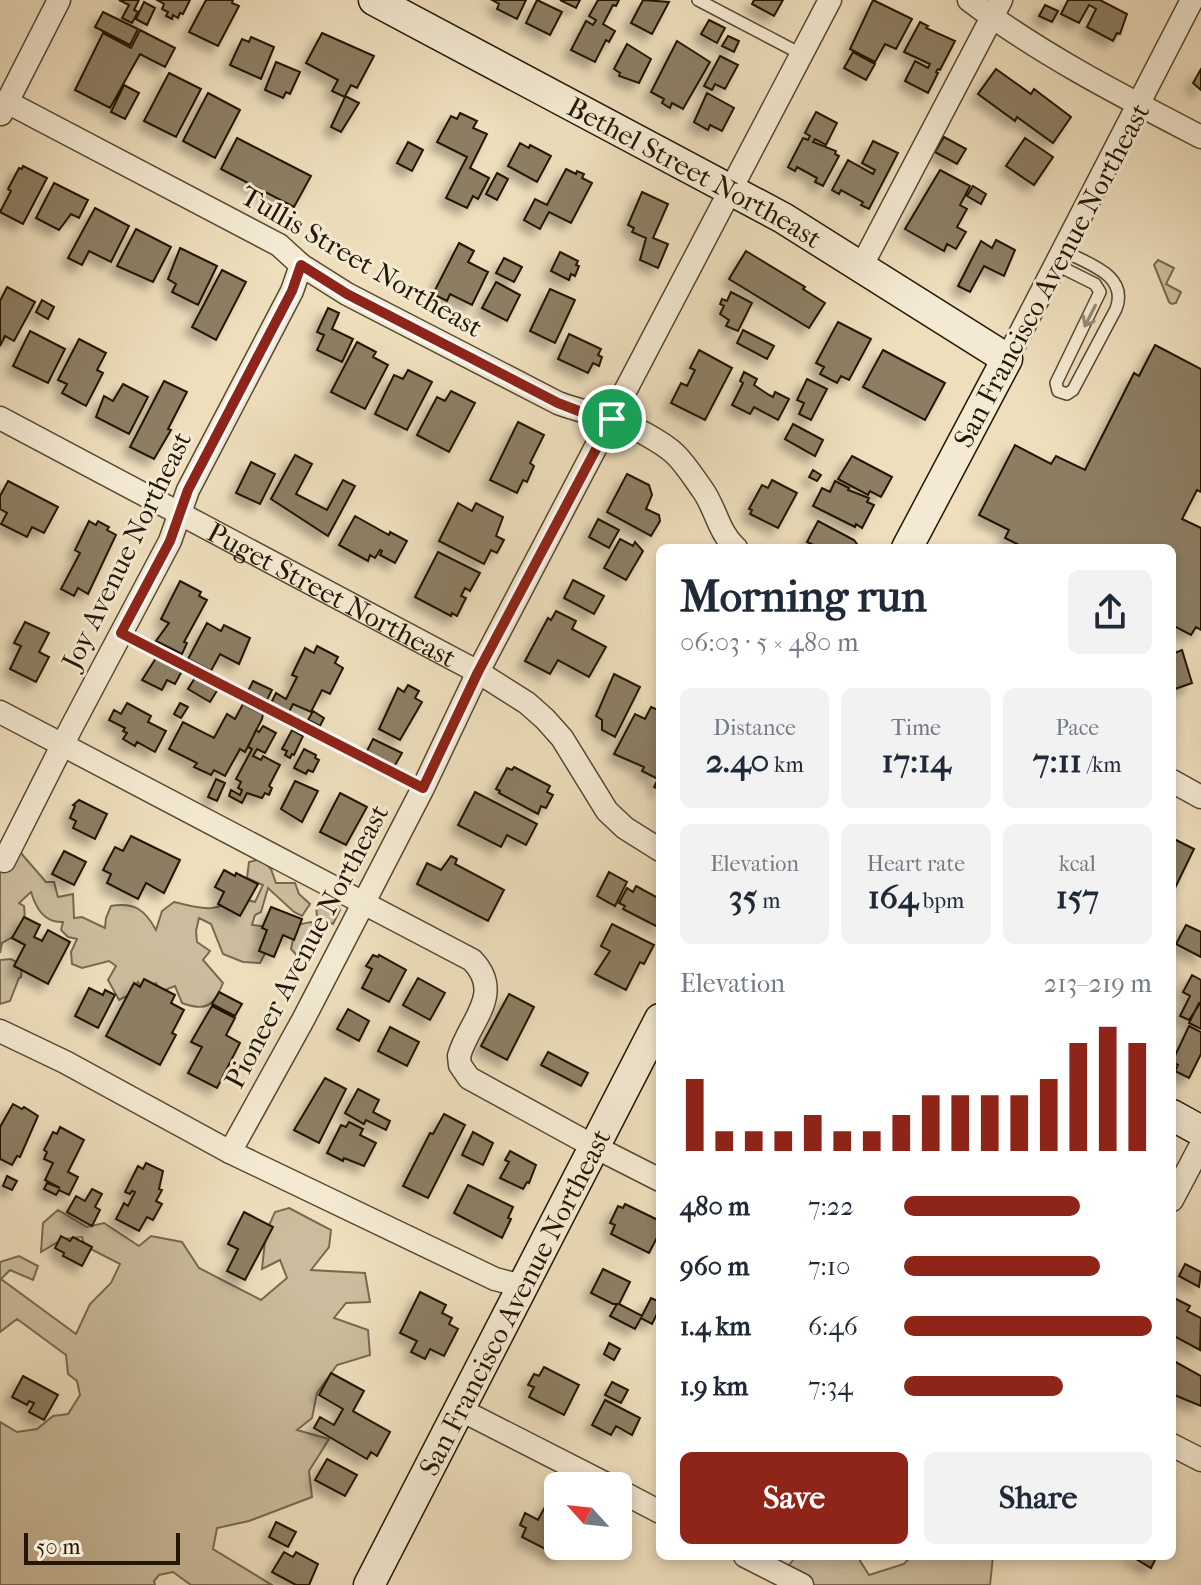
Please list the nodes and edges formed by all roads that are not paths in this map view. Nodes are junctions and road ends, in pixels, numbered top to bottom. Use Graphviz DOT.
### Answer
graph roads {
  1 [pos="59,0"];
  2 [pos="374,0"];
  3 [pos="698,0"];
  4 [pos="830,0"];
  5 [pos="969,0"];
  6 [pos="1192,0"];
  7 [pos="996,8"];
  8 [pos="801,54"];
  9 [pos="1140,105"];
  10 [pos="3,108"];
  11 [pos="1201,137"];
  12 [pos="731,188"];
  13 [pos="1061,258"];
  14 [pos="301,265"];
  15 [pos="861,267"];
  16 [pos="1007,359"];
  17 [pos="0,418"];
  18 [pos="612,419"];
  19 [pos="179,515"];
  20 [pos="733,544"];
  21 [pos="909,544"];
  22 [pos="121,633"];
  23 [pos="478,672"];
  24 [pos="0,712"];
  25 [pos="63,745"];
  26 [pos="1176,783"];
  27 [pos="423,788"];
  28 [pos="1201,797"];
  29 [pos="656,847"];
  30 [pos="4,861"];
  31 [pos="363,903"];
  32 [pos="656,1028"];
  33 [pos="0,1031"];
  34 [pos="1176,1117"];
  35 [pos="1201,1131"];
  36 [pos="1201,1145"];
  37 [pos="595,1147"];
  38 [pos="230,1152"];
  39 [pos="656,1178"];
  40 [pos="1176,1192"];
  41 [pos="522,1286"];
  42 [pos="461,1410"];
  43 [pos="1176,1447"];
  44 [pos="1201,1460"];
  45 [pos="583,1472"];
  46 [pos="632,1497"];
  47 [pos="656,1510"];
  48 [pos="753,1560"];
  49 [pos="369,1585"];
  50 [pos="802,1585"];
  1 -- 10 [label="street"];
  2 -- 12 [label="street, Bethel Street Northeast"];
  3 -- 8 [label="lane"];
  4 -- 8 [label="street, Pioneer Avenue Northeast"];
  5 -- 7 [label="street"];
  6 -- 9 [label="street, San Francisco Avenue Northeast"];
  7 -- 9 [label="street"];
  7 -- 15 [label="street"];
  8 -- 12 [label="street, Pioneer Avenue Northeast"];
  9 -- 11 [label="street"];
  9 -- 13 [label="street, San Francisco Avenue Northeast"];
  10 -- 14 [label="street, Tullis Street Northeast"];
  12 -- 15 [label="street, Bethel Street Northeast"];
  12 -- 18 [label="street, Pioneer Avenue Northeast"];
  13 -- 13 [label="lane, one-way"];
  13 -- 16 [label="street, San Francisco Avenue Northeast"];
  14 -- 18 [label="street, Tullis Street Northeast"];
  14 -- 19 [label="street, Joy Avenue Northeast"];
  15 -- 16 [label="street, Bethel Street Northeast"];
  16 -- 21 [label="street, San Francisco Avenue Northeast"];
  17 -- 19 [label="street, Puget Street Northeast"];
  18 -- 20 [label="street, Tullis Street Northeast"];
  18 -- 23 [label="street, Pioneer Avenue Northeast"];
  19 -- 22 [label="street, Joy Avenue Northeast"];
  19 -- 23 [label="street, Puget Street Northeast"];
  22 -- 25 [label="street, Joy Avenue Northeast"];
  22 -- 27 [label="lane"];
  23 -- 27 [label="street, Pioneer Avenue Northeast"];
  23 -- 29 [label="street, Puget Street Northeast"];
  24 -- 25 [label="street"];
  25 -- 30 [label="street, Joy Avenue Northeast"];
  25 -- 31 [label="street"];
  26 -- 28 [label="street"];
  27 -- 31 [label="street, Pioneer Avenue Northeast"];
  31 -- 37 [label="street"];
  31 -- 38 [label="street, Pioneer Avenue Northeast"];
  32 -- 37 [label="street, San Francisco Avenue Northeast"];
  33 -- 38 [label="street"];
  34 -- 35 [label="street"];
  36 -- 40 [label="street"];
  37 -- 39 [label="street"];
  37 -- 41 [label="street, San Francisco Avenue Northeast"];
  38 -- 41 [label="street"];
  41 -- 42 [label="street, San Francisco Avenue Northeast"];
  42 -- 45 [label="street"];
  42 -- 49 [label="street, San Francisco Avenue Northeast"];
  43 -- 44 [label="street"];
  46 -- 47 [label="street"];
  48 -- 50 [label="street"];
}
